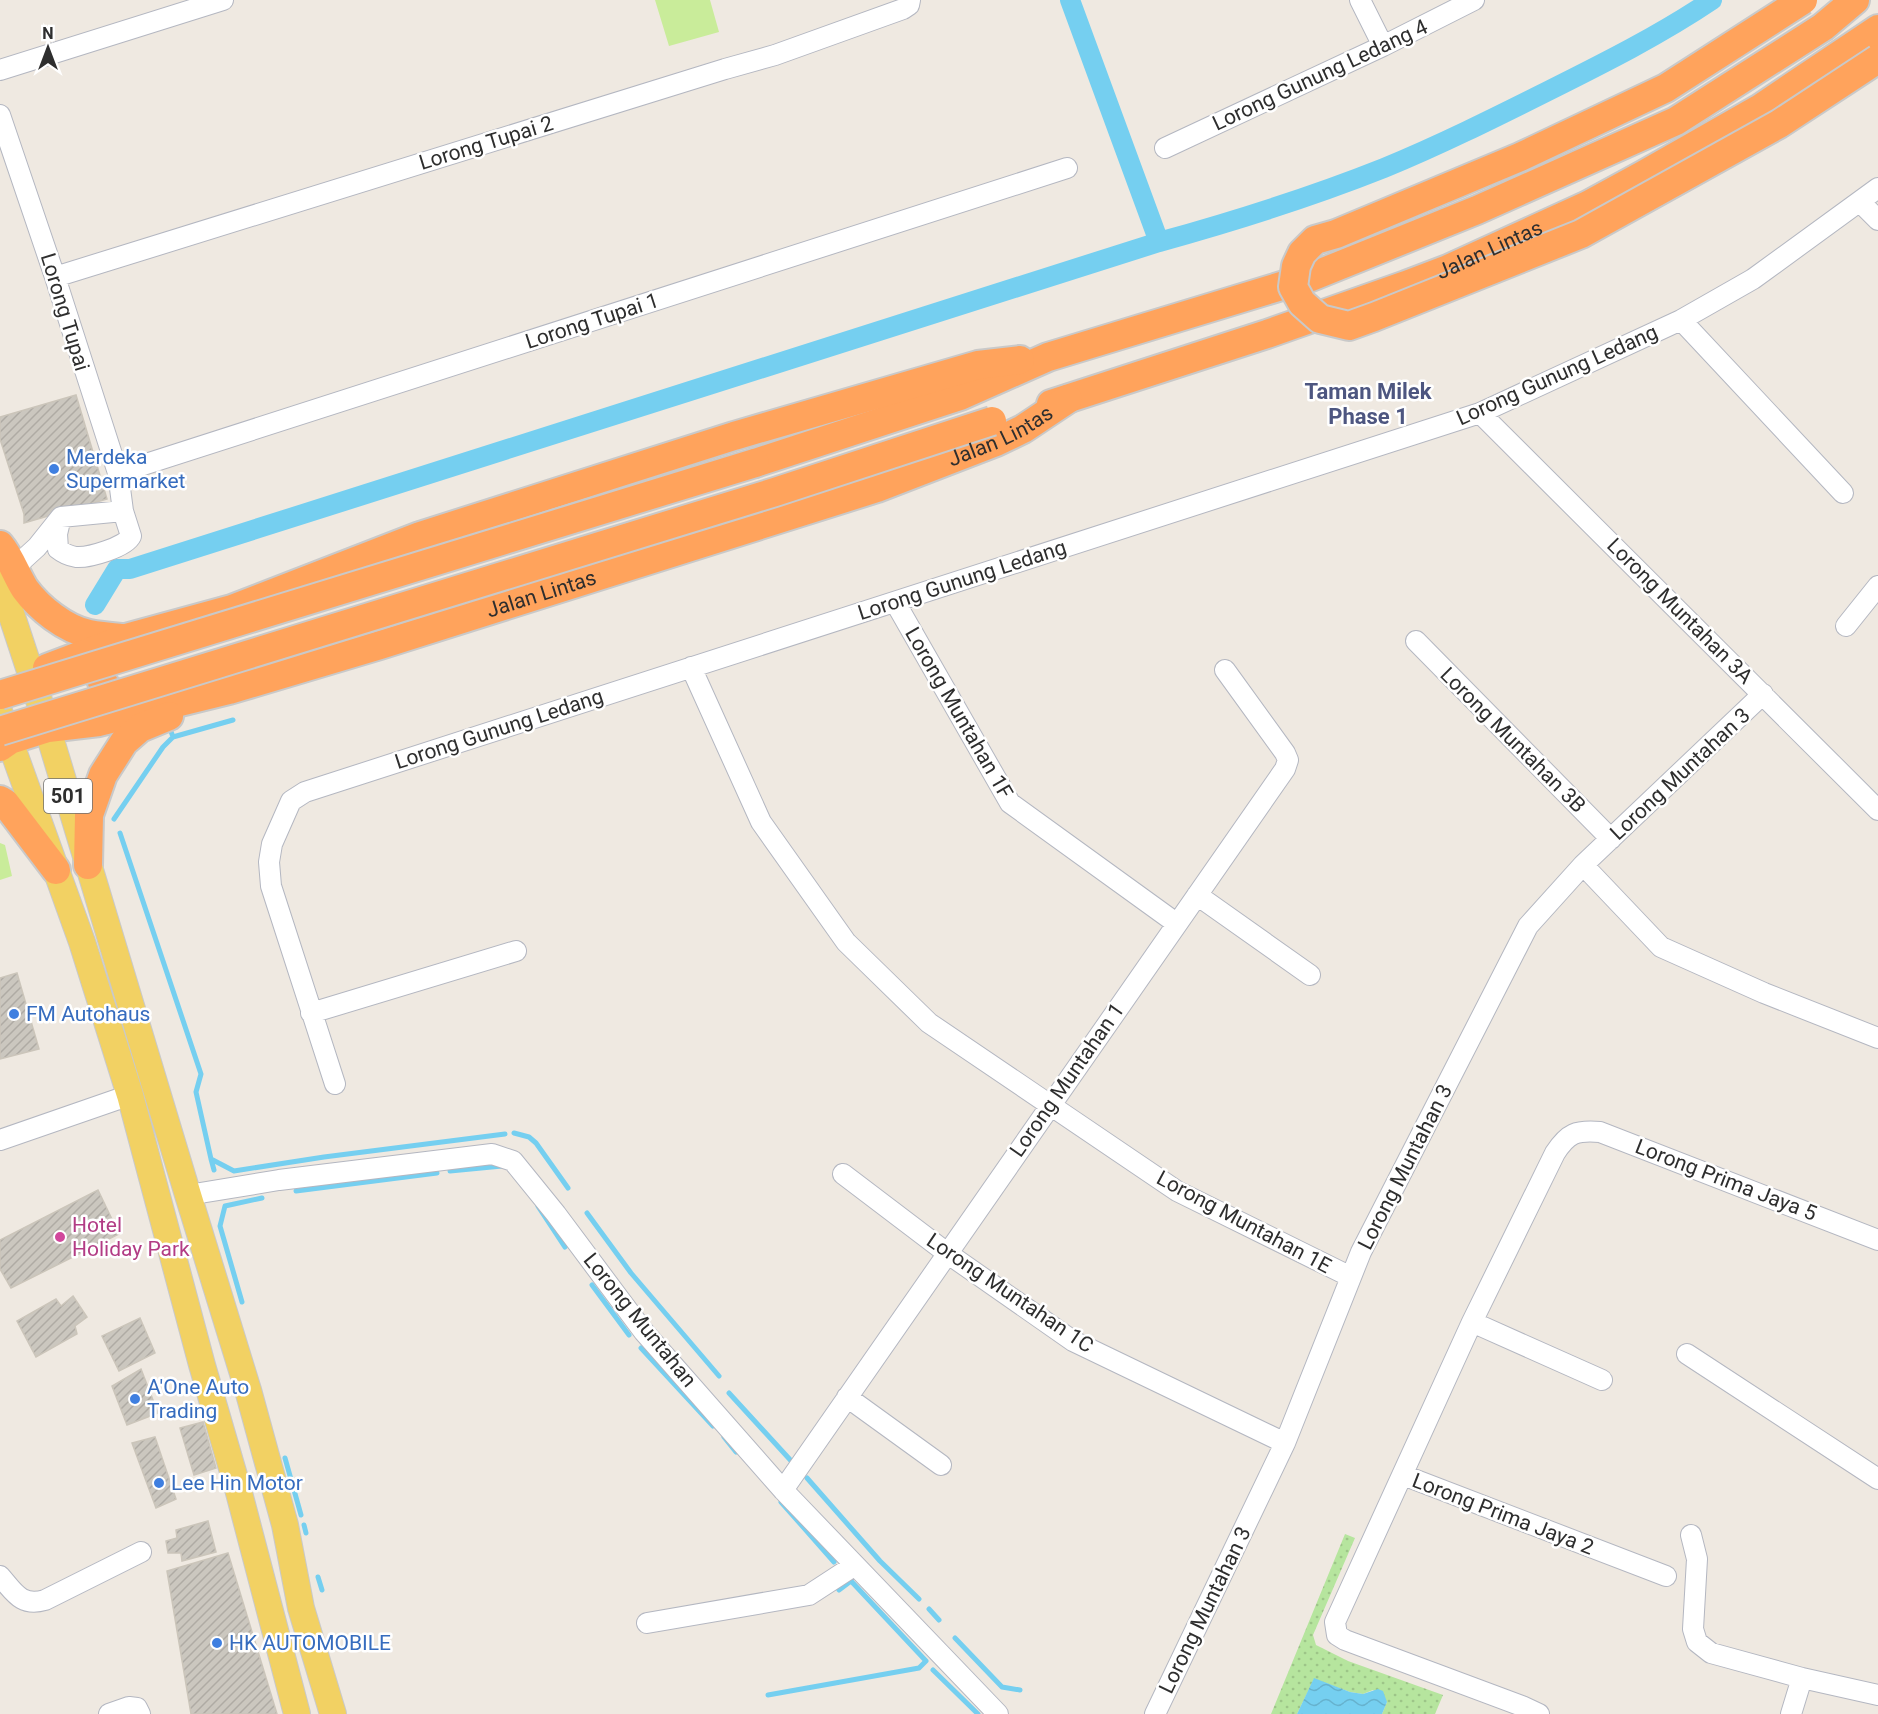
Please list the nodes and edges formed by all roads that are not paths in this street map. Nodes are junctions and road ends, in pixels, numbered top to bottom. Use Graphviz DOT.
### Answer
graph roads {
  1 [pos="223,0"];
  2 [pos="910,0"];
  3 [pos="1360,0"];
  4 [pos="1474,0"];
  5 [pos="1803,0"];
  6 [pos="1855,0"];
  7 [pos="1878,29"];
  8 [pos="1383,46"];
  9 [pos="1878,59"];
  10 [pos="0,69"];
  11 [pos="0,114"];
  12 [pos="1165,148"];
  13 [pos="1067,168"];
  14 [pos="1878,188"];
  15 [pos="1860,202"];
  16 [pos="1878,220"];
  17 [pos="55,277"];
  18 [pos="1682,320"];
  19 [pos="1048,357"];
  20 [pos="1068,399"];
  21 [pos="1480,413"];
  22 [pos="118,473"];
  23 [pos="1842,493"];
  24 [pos="123,511"];
  25 [pos="61,517"];
  26 [pos="5,564"];
  27 [pos="1878,586"];
  28 [pos="895,602"];
  29 [pos="1846,626"];
  30 [pos="126,638"];
  31 [pos="1416,641"];
  32 [pos="691,667"];
  33 [pos="1225,670"];
  34 [pos="31,674"];
  35 [pos="0,685"];
  36 [pos="228,690"];
  37 [pos="1763,694"];
  38 [pos="0,695"];
  39 [pos="152,708"];
  40 [pos="0,714"];
  41 [pos="48,728"];
  42 [pos="3,739"];
  43 [pos="0,800"];
  44 [pos="1878,810"];
  45 [pos="1611,839"];
  46 [pos="1583,865"];
  47 [pos="88,866"];
  48 [pos="56,870"];
  49 [pos="1197,895"];
  50 [pos="1176,923"];
  51 [pos="516,951"];
  52 [pos="1310,975"];
  53 [pos="311,1014"];
  54 [pos="1878,1038"];
  55 [pos="334,1084"];
  56 [pos="130,1095"];
  57 [pos="1050,1105"];
  58 [pos="0,1140"];
  59 [pos="843,1174"];
  60 [pos="188,1195"];
  61 [pos="1878,1240"];
  62 [pos="947,1253"];
  63 [pos="1351,1277"];
  64 [pos="1472,1322"];
  65 [pos="1687,1354"];
  66 [pos="1602,1380"];
  67 [pos="847,1397"];
  68 [pos="1285,1443"];
  69 [pos="941,1466"];
  70 [pos="1403,1475"];
  71 [pos="1878,1479"];
  72 [pos="783,1490"];
  73 [pos="1691,1535"];
  74 [pos="141,1552"];
  75 [pos="855,1565"];
  76 [pos="0,1576"];
  77 [pos="1666,1576"];
  78 [pos="646,1623"];
  79 [pos="1802,1678"];
  80 [pos="1878,1695"];
  81 [pos="110,1714"];
  82 [pos="140,1714"];
  83 [pos="297,1714"];
  84 [pos="333,1714"];
  85 [pos="998,1714"];
  86 [pos="1155,1714"];
  87 [pos="1539,1714"];
  88 [pos="1791,1714"];
  1 -- 10 [label="street"];
  2 -- 17 [label="street, Lorong Tupai 2"];
  3 -- 8 [label="street"];
  4 -- 8 [label="street, Lorong Gunung Ledang 4"];
  5 -- 9 [label="highway, bridge"];
  6 -- 19 [label="highway, Jalan Lintas"];
  7 -- 20 [label="highway, Jalan Lintas"];
  8 -- 12 [label="street, Lorong Gunung Ledang 4"];
  11 -- 17 [label="street, Lorong Tupai"];
  13 -- 22 [label="street, Lorong Tupai 1"];
  14 -- 15 [label="street, Lorong Gunung Ledang"];
  15 -- 16 [label="street"];
  15 -- 18 [label="street, Lorong Gunung Ledang"];
  17 -- 22 [label="street, Lorong Tupai"];
  18 -- 21 [label="street, Lorong Gunung Ledang"];
  18 -- 23 [label="street"];
  19 -- 30 [label="highway, Jalan Lintas"];
  19 -- 38 [label="highway, Jalan Lintas, bridge"];
  20 -- 36 [label="highway, Jalan Lintas"];
  20 -- 42 [label="highway, Jalan Lintas, bridge"];
  21 -- 28 [label="street, Lorong Gunung Ledang"];
  21 -- 37 [label="street, Lorong Muntahan 3A"];
  22 -- 24 [label="street, Lorong Tupai"];
  24 -- 25 [label="street"];
  24 -- 25 [label="street, Lorong Tupai"];
  25 -- 26 [label="street"];
  26 -- 30 [label="highway"];
  26 -- 34 [label="main road, 501"];
  27 -- 29 [label="street"];
  28 -- 32 [label="street, Lorong Gunung Ledang"];
  28 -- 50 [label="street, Lorong Muntahan 1F"];
  30 -- 34 [label="highway, Jalan Lintas"];
  30 -- 39 [label="highway"];
  31 -- 45 [label="street, Lorong Muntahan 3B"];
  32 -- 53 [label="street, Lorong Gunung Ledang"];
  32 -- 57 [label="street, Lorong Muntahan 1E"];
  33 -- 49 [label="street, Lorong Muntahan 1"];
  34 -- 35 [label="highway, Jalan Lintas"];
  34 -- 41 [label="main road, 501"];
  36 -- 39 [label="highway, Jalan Lintas"];
  36 -- 47 [label="highway"];
  37 -- 44 [label="street, Lorong Muntahan 3A"];
  37 -- 45 [label="street, Lorong Muntahan 3"];
  39 -- 41 [label="highway, Jalan Lintas"];
  40 -- 42 [label="main road, 501"];
  41 -- 42 [label="highway, Jalan Lintas"];
  41 -- 47 [label="main road, 501"];
  42 -- 48 [label="main road, 501"];
  43 -- 48 [label="highway"];
  45 -- 46 [label="street, Lorong Muntahan 3"];
  46 -- 54 [label="street"];
  46 -- 63 [label="street, Lorong Muntahan 3"];
  47 -- 60 [label="main road, 501"];
  48 -- 56 [label="main road, 501"];
  49 -- 50 [label="street, Lorong Muntahan 1"];
  49 -- 52 [label="street"];
  50 -- 57 [label="street, Lorong Muntahan 1"];
  51 -- 53 [label="street"];
  53 -- 55 [label="street, Lorong Gunung Ledang"];
  56 -- 58 [label="street"];
  56 -- 83 [label="main road, 501"];
  57 -- 62 [label="street, Lorong Muntahan 1"];
  57 -- 63 [label="street, Lorong Muntahan 1E"];
  59 -- 62 [label="street, Lorong Muntahan 1C"];
  60 -- 72 [label="street, Lorong Muntahan"];
  60 -- 84 [label="main road, 501"];
  61 -- 64 [label="street, Lorong Prima Jaya 5"];
  62 -- 67 [label="street, Lorong Muntahan 1"];
  62 -- 68 [label="street, Lorong Muntahan 1C"];
  63 -- 68 [label="street, Lorong Muntahan 3"];
  64 -- 66 [label="street"];
  64 -- 70 [label="street"];
  65 -- 71 [label="street"];
  67 -- 69 [label="street"];
  67 -- 72 [label="street, Lorong Muntahan 1"];
  68 -- 86 [label="street, Lorong Muntahan 3"];
  70 -- 77 [label="street, Lorong Prima Jaya 2"];
  70 -- 87 [label="street, Lorong Prima Jaya 2"];
  72 -- 75 [label="street, Lorong Muntahan"];
  73 -- 79 [label="street"];
  74 -- 76 [label="street"];
  75 -- 78 [label="street"];
  75 -- 85 [label="street, Lorong Muntahan"];
  79 -- 80 [label="street"];
  79 -- 88 [label="street"];
  81 -- 82 [label="street"];
}
